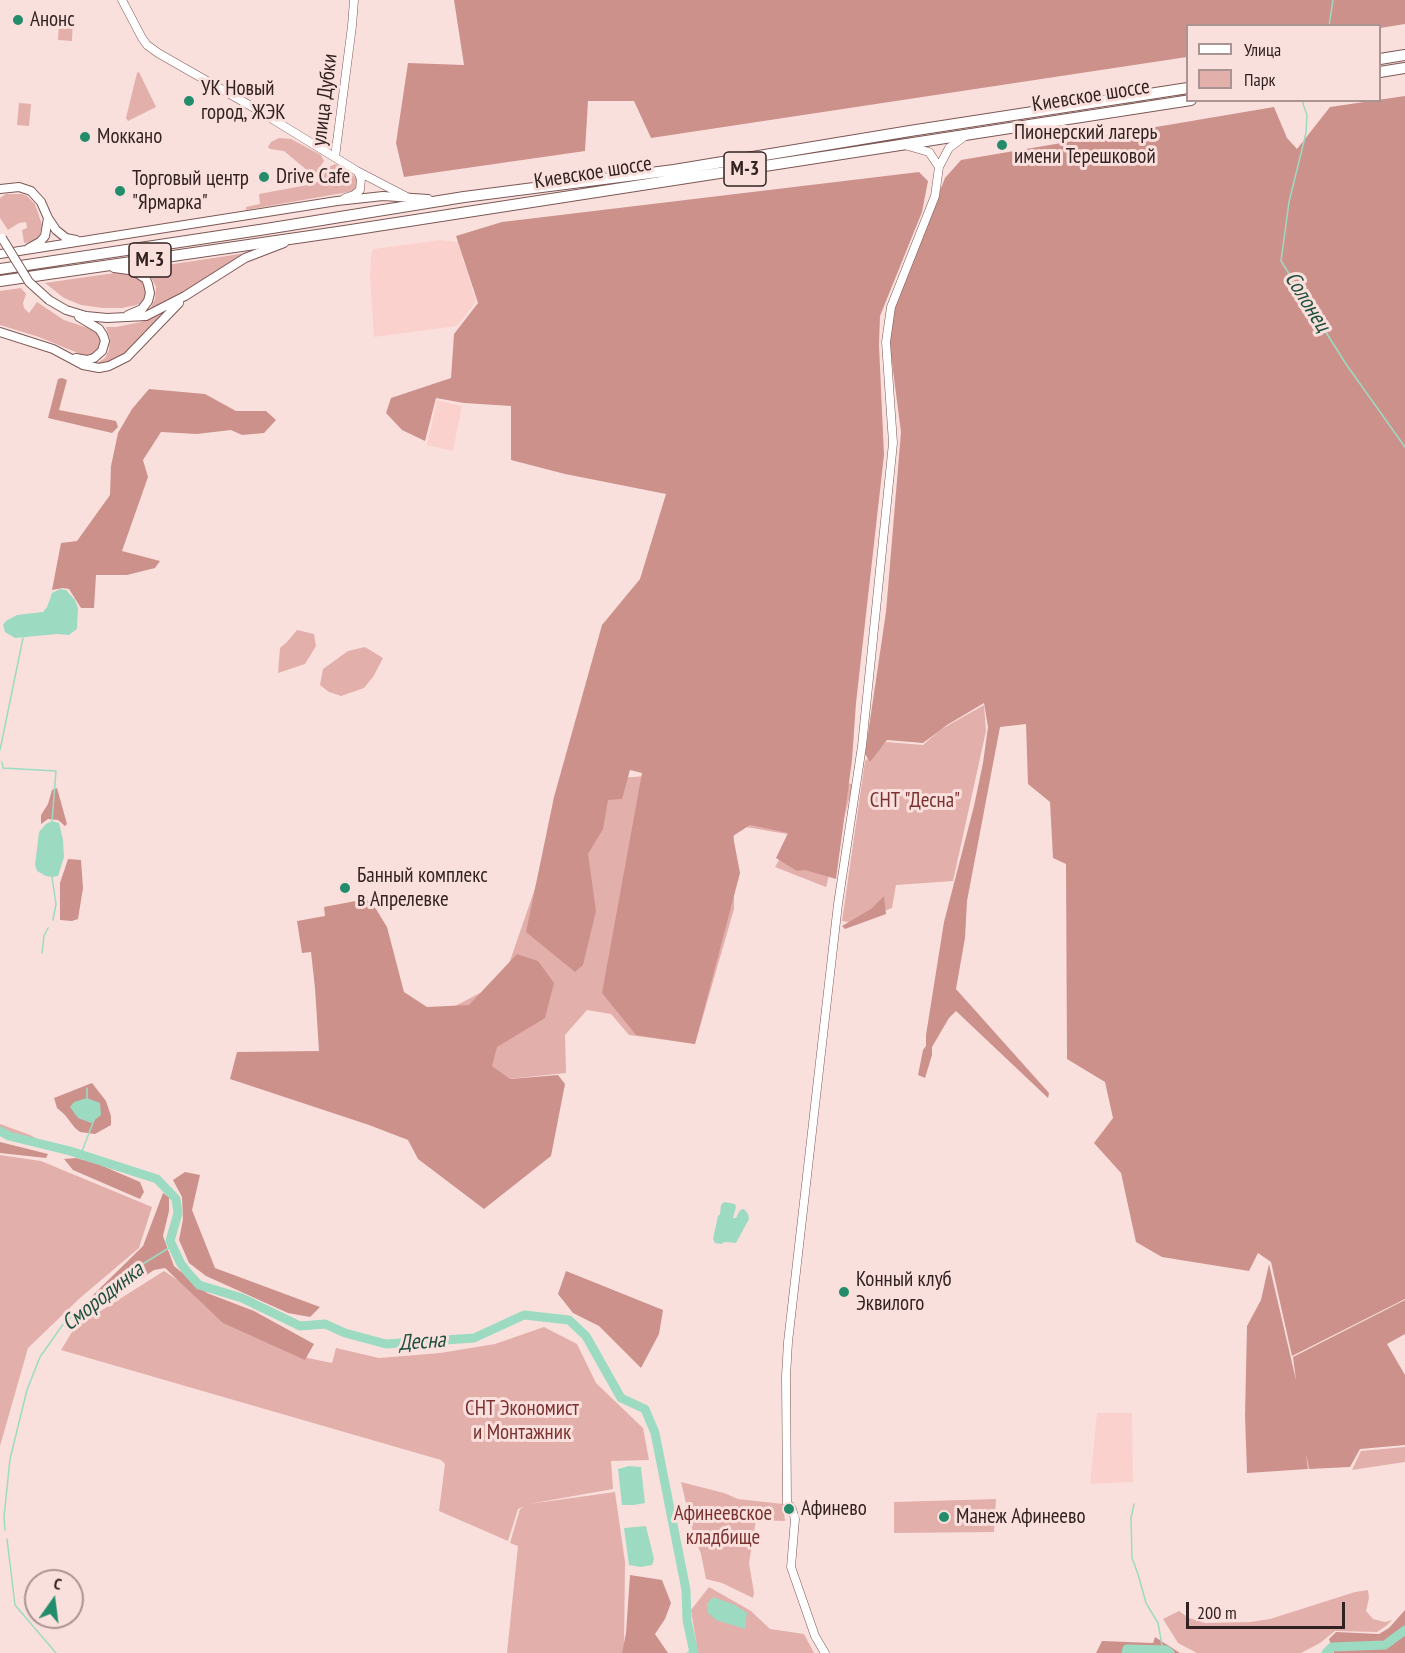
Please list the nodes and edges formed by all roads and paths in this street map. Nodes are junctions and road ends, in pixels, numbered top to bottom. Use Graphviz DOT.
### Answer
graph roads {
  1 [pos="122,0"];
  2 [pos="354,0"];
  3 [pos="1405,55"];
  4 [pos="1381,59"];
  5 [pos="1405,68"];
  6 [pos="1381,72"];
  7 [pos="1186,88"];
  8 [pos="1186,101"];
  9 [pos="968,135"];
  10 [pos="903,145"];
  11 [pos="335,157"];
  12 [pos="939,167"];
  13 [pos="357,171"];
  14 [pos="0,189"];
  15 [pos="408,197"];
  16 [pos="464,197"];
  17 [pos="337,201"];
  18 [pos="48,218"];
  19 [pos="1,236"];
  20 [pos="299,237"];
  21 [pos="79,241"];
  22 [pos="24,251"];
  23 [pos="0,254"];
  24 [pos="0,268"];
  25 [pos="98,268"];
  26 [pos="1,282"];
  27 [pos="185,296"];
  28 [pos="74,313"];
  29 [pos="119,318"];
  30 [pos="0,332"];
  31 [pos="66,356"];
  32 [pos="825,1653"];
  1 -- 11 [label="street"];
  2 -- 11 [label="street, улица Дубки"];
  3 -- 4 [label="highway"];
  5 -- 6 [label="highway"];
  7 -- 16 [label="highway, Киевское шоссе / М-3"];
  8 -- 9 [label="highway, Киевское шоссе / М-3"];
  9 -- 10 [label="highway, Киевское шоссе / М-3"];
  9 -- 12 [label="street"];
  10 -- 12 [label="street"];
  10 -- 20 [label="highway, Киевское шоссе / М-3"];
  11 -- 13 [label="street, улица Дубки"];
  12 -- 32 [label="street"];
  13 -- 15 [label="street, улица Дубки"];
  13 -- 17 [label="street"];
  14 -- 18 [label="main road"];
  15 -- 16 [label="main road"];
  15 -- 17 [label="main road"];
  16 -- 24 [label="highway, Киевское шоссе / М-3"];
  17 -- 21 [label="main road"];
  18 -- 21 [label="main road"];
  18 -- 22 [label="main road"];
  19 -- 28 [label="main road, bridge"];
  20 -- 25 [label="highway, Киевское шоссе / М-3"];
  20 -- 27 [label="main road"];
  21 -- 22 [label="main road"];
  22 -- 23 [label="main road"];
  25 -- 26 [label="highway, Киевское шоссе / М-3"];
  25 -- 29 [label="main road"];
  27 -- 29 [label="main road"];
  27 -- 31 [label="main road"];
  28 -- 29 [label="main road"];
  28 -- 31 [label="main road"];
  30 -- 31 [label="main road"];
}
